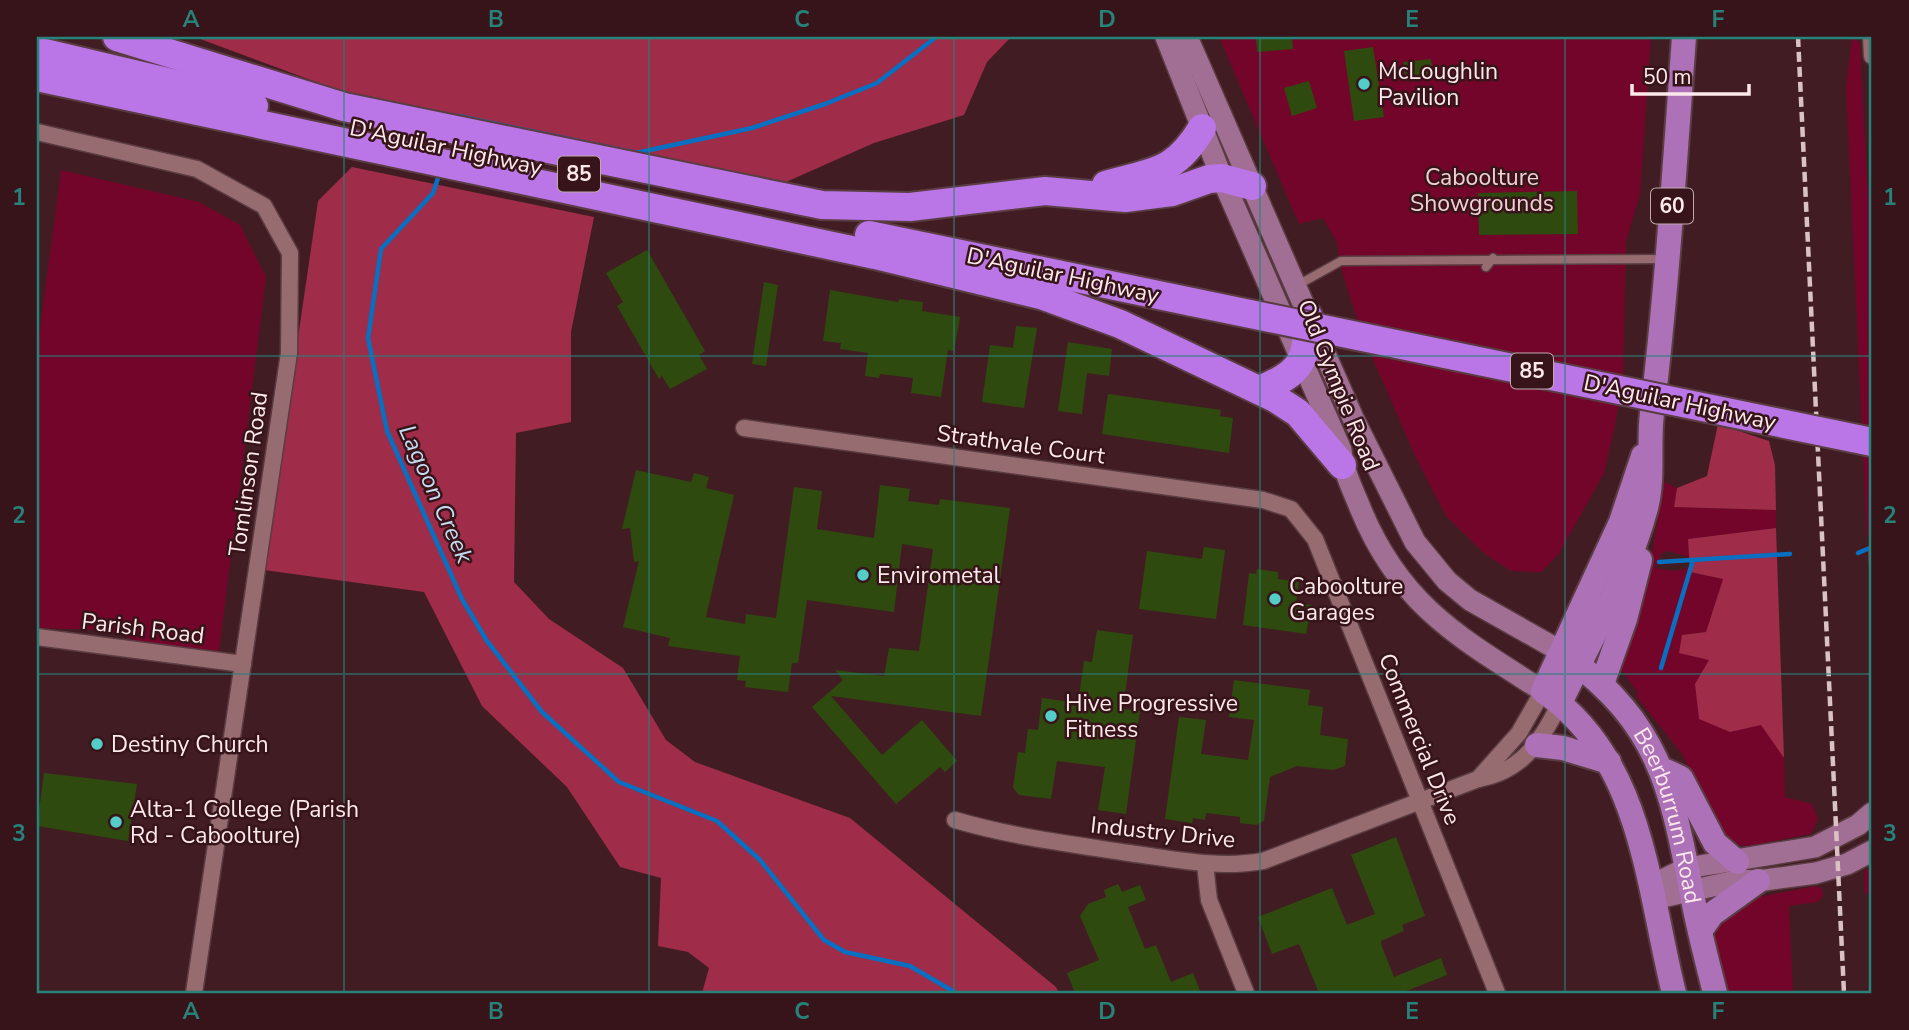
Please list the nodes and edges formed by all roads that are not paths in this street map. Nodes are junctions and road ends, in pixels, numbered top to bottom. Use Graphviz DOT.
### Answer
graph roads {
  1 [pos="117,37"];
  2 [pos="1166,37"];
  3 [pos="1187,37"];
  4 [pos="1684,37"];
  5 [pos="1871,37"];
  6 [pos="37,51"];
  7 [pos="1872,56"];
  8 [pos="37,65"];
  9 [pos="37,77"];
  10 [pos="254,106"];
  11 [pos="1202,128"];
  12 [pos="37,132"];
  13 [pos="394,136"];
  14 [pos="1222,178"];
  15 [pos="1252,186"];
  16 [pos="1091,194"];
  17 [pos="764,213"];
  18 [pos="1445,258"];
  19 [pos="1493,258"];
  20 [pos="1668,259"];
  21 [pos="1456,267"];
  22 [pos="1486,267"];
  23 [pos="1296,287"];
  24 [pos="1308,316"];
  25 [pos="1302,361"];
  26 [pos="1259,390"];
  27 [pos="744,428"];
  28 [pos="1649,439"];
  29 [pos="1872,442"];
  30 [pos="1342,465"];
  31 [pos="1291,509"];
  32 [pos="1637,536"];
  33 [pos="37,637"];
  34 [pos="1570,659"];
  35 [pos="243,664"];
  36 [pos="1602,684"];
  37 [pos="1552,697"];
  38 [pos="1536,745"];
  39 [pos="1609,762"];
  40 [pos="1662,769"];
  41 [pos="1478,779"];
  42 [pos="1421,801"];
  43 [pos="1872,813"];
  44 [pos="955,820"];
  45 [pos="1872,851"];
  46 [pos="1737,862"];
  47 [pos="1205,864"];
  48 [pos="1689,879"];
  49 [pos="1758,881"];
  50 [pos="1651,893"];
  51 [pos="1700,931"];
  52 [pos="194,993"];
  53 [pos="1246,993"];
  54 [pos="1497,993"];
  55 [pos="1674,993"];
  56 [pos="1715,993"];
  1 -- 13 [label="highway"];
  2 -- 11 [label="main road, Old Gympie Road"];
  3 -- 15 [label="main road, Old Gympie Road"];
  4 -- 20 [label="main road, 60"];
  5 -- 7 [label="street"];
  6 -- 10 [label="highway, D'Aguilar Highway"];
  8 -- 10 [label="highway, D'Aguilar Highway"];
  9 -- 13 [label="highway"];
  10 -- 13 [label="highway, D'Aguilar Highway"];
  11 -- 14 [label="main road, Old Gympie Road"];
  11 -- 16 [label="highway"];
  12 -- 35 [label="street, Tomlinson Road"];
  13 -- 17 [label="highway"];
  13 -- 17 [label="highway"];
  14 -- 15 [label="highway"];
  14 -- 16 [label="highway"];
  14 -- 25 [label="main road, Old Gympie Road"];
  15 -- 23 [label="main road, Old Gympie Road"];
  16 -- 17 [label="highway"];
  17 -- 26 [label="highway"];
  17 -- 29 [label="highway, D'Aguilar Highway / 85, bridge"];
  18 -- 19 [label="lane"];
  18 -- 21 [label="lane"];
  18 -- 23 [label="lane"];
  19 -- 20 [label="lane"];
  19 -- 22 [label="lane"];
  20 -- 28 [label="main road, 60"];
  23 -- 24 [label="main road, Old Gympie Road"];
  24 -- 25 [label="highway"];
  24 -- 34 [label="main road, Old Gympie Road"];
  25 -- 26 [label="highway"];
  25 -- 30 [label="main road, Old Gympie Road"];
  26 -- 30 [label="highway"];
  27 -- 31 [label="street, Strathvale Court"];
  28 -- 32 [label="main road, 60"];
  28 -- 34 [label="main road, 60"];
  30 -- 37 [label="main road, Old Gympie Road"];
  31 -- 42 [label="street, Commercial Drive"];
  32 -- 34 [label="main road, 60"];
  32 -- 36 [label="main road, 60"];
  33 -- 35 [label="street, Parish Road"];
  34 -- 36 [label="main road, Beerburrum Road"];
  34 -- 37 [label="main road, 60"];
  35 -- 52 [label="street, Tomlinson Road"];
  36 -- 40 [label="main road, Beerburrum Road"];
  37 -- 38 [label="street, Industry Drive"];
  37 -- 39 [label="main road, Beerburrum Road"];
  37 -- 41 [label="street, Industry Drive"];
  38 -- 39 [label="main road"];
  38 -- 41 [label="street, Industry Drive"];
  39 -- 50 [label="main road, Beerburrum Road"];
  40 -- 46 [label="main road"];
  40 -- 48 [label="main road, Beerburrum Road"];
  41 -- 42 [label="street, Industry Drive"];
  42 -- 47 [label="street, Industry Drive"];
  42 -- 54 [label="street, Commercial Drive"];
  43 -- 46 [label="main road"];
  44 -- 47 [label="street, Industry Drive"];
  45 -- 49 [label="main road"];
  46 -- 48 [label="main road"];
  47 -- 53 [label="street"];
  48 -- 49 [label="main road"];
  48 -- 50 [label="main road"];
  48 -- 51 [label="main road, Beerburrum Road"];
  49 -- 51 [label="main road"];
  50 -- 55 [label="main road, Beerburrum Road"];
  51 -- 56 [label="main road, Beerburrum Road"];
}
